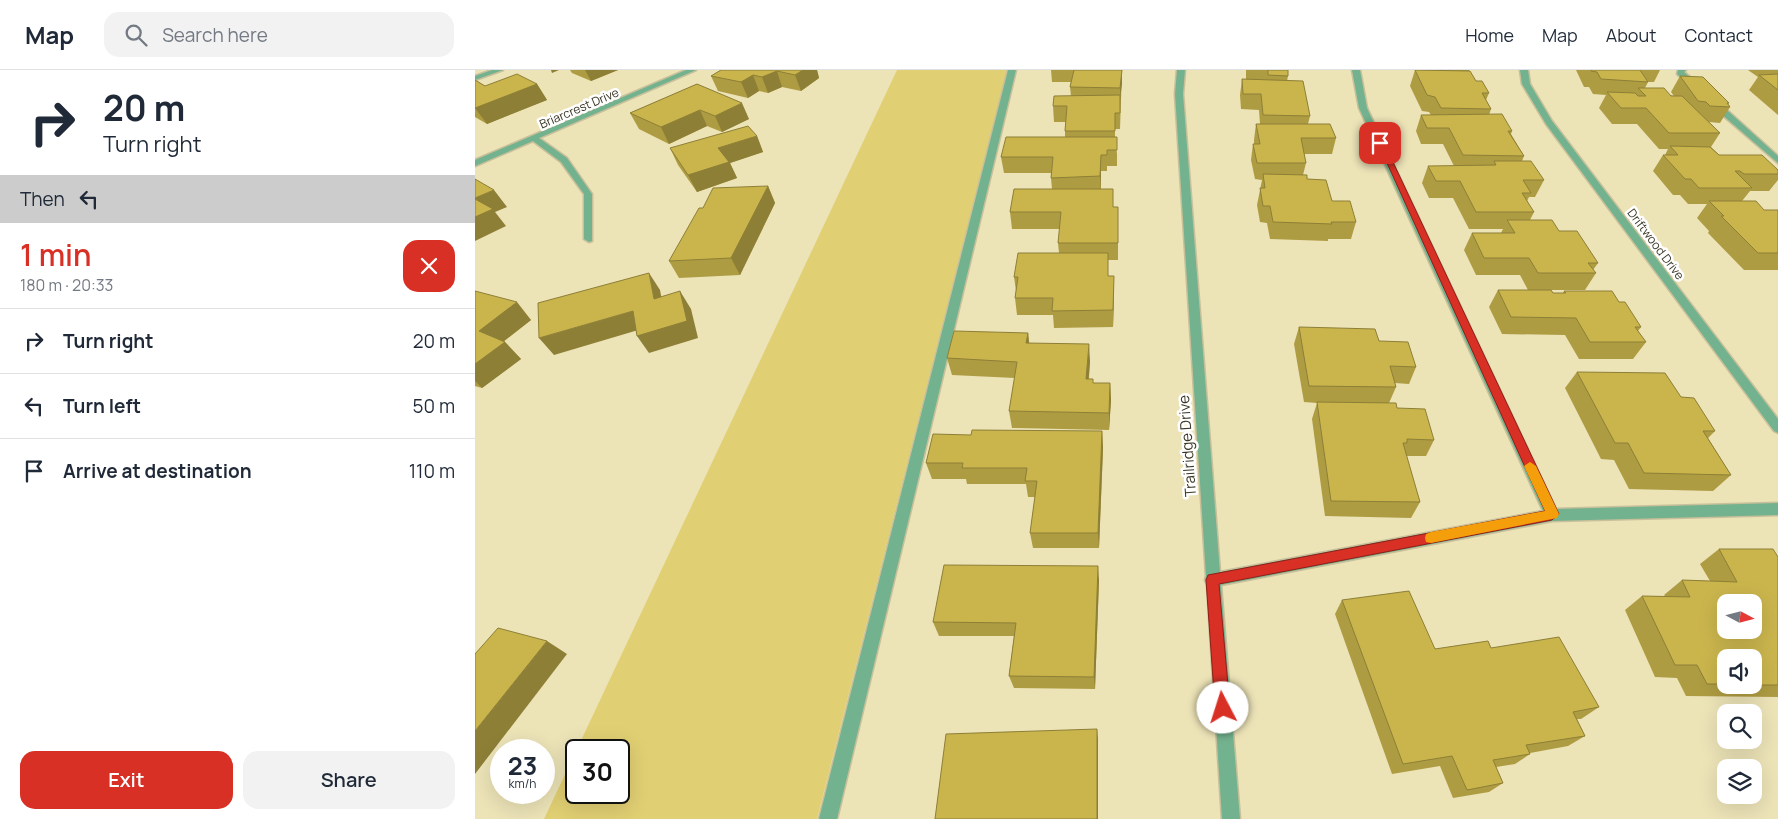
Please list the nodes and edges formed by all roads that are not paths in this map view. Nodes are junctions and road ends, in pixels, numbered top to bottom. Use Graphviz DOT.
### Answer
graph roads {
  1 [pos="499,70"];
  2 [pos="691,70"];
  3 [pos="1013,70"];
  4 [pos="1181,70"];
  5 [pos="1357,70"];
  6 [pos="1524,70"];
  7 [pos="1682,70"];
  8 [pos="475,78"];
  9 [pos="1703,93"];
  10 [pos="1710,99"];
  11 [pos="535,139"];
  12 [pos="1778,160"];
  13 [pos="475,164"];
  14 [pos="589,239"];
  15 [pos="1778,428"];
  16 [pos="1778,509"];
  17 [pos="1552,514"];
  18 [pos="1212,580"];
  19 [pos="828,819"];
  20 [pos="1231,819"];
  1 -- 8 [label="street"];
  2 -- 11 [label="street, Briarcrest Drive"];
  3 -- 19 [label="street"];
  4 -- 18 [label="street, Trailridge Drive"];
  5 -- 17 [label="street"];
  6 -- 15 [label="street, Driftwood Drive"];
  7 -- 9 [label="street"];
  10 -- 12 [label="street"];
  11 -- 13 [label="street, Briarcrest Drive"];
  11 -- 14 [label="street"];
  16 -- 17 [label="street"];
  17 -- 18 [label="street"];
  18 -- 20 [label="street, Trailridge Drive"];
}
